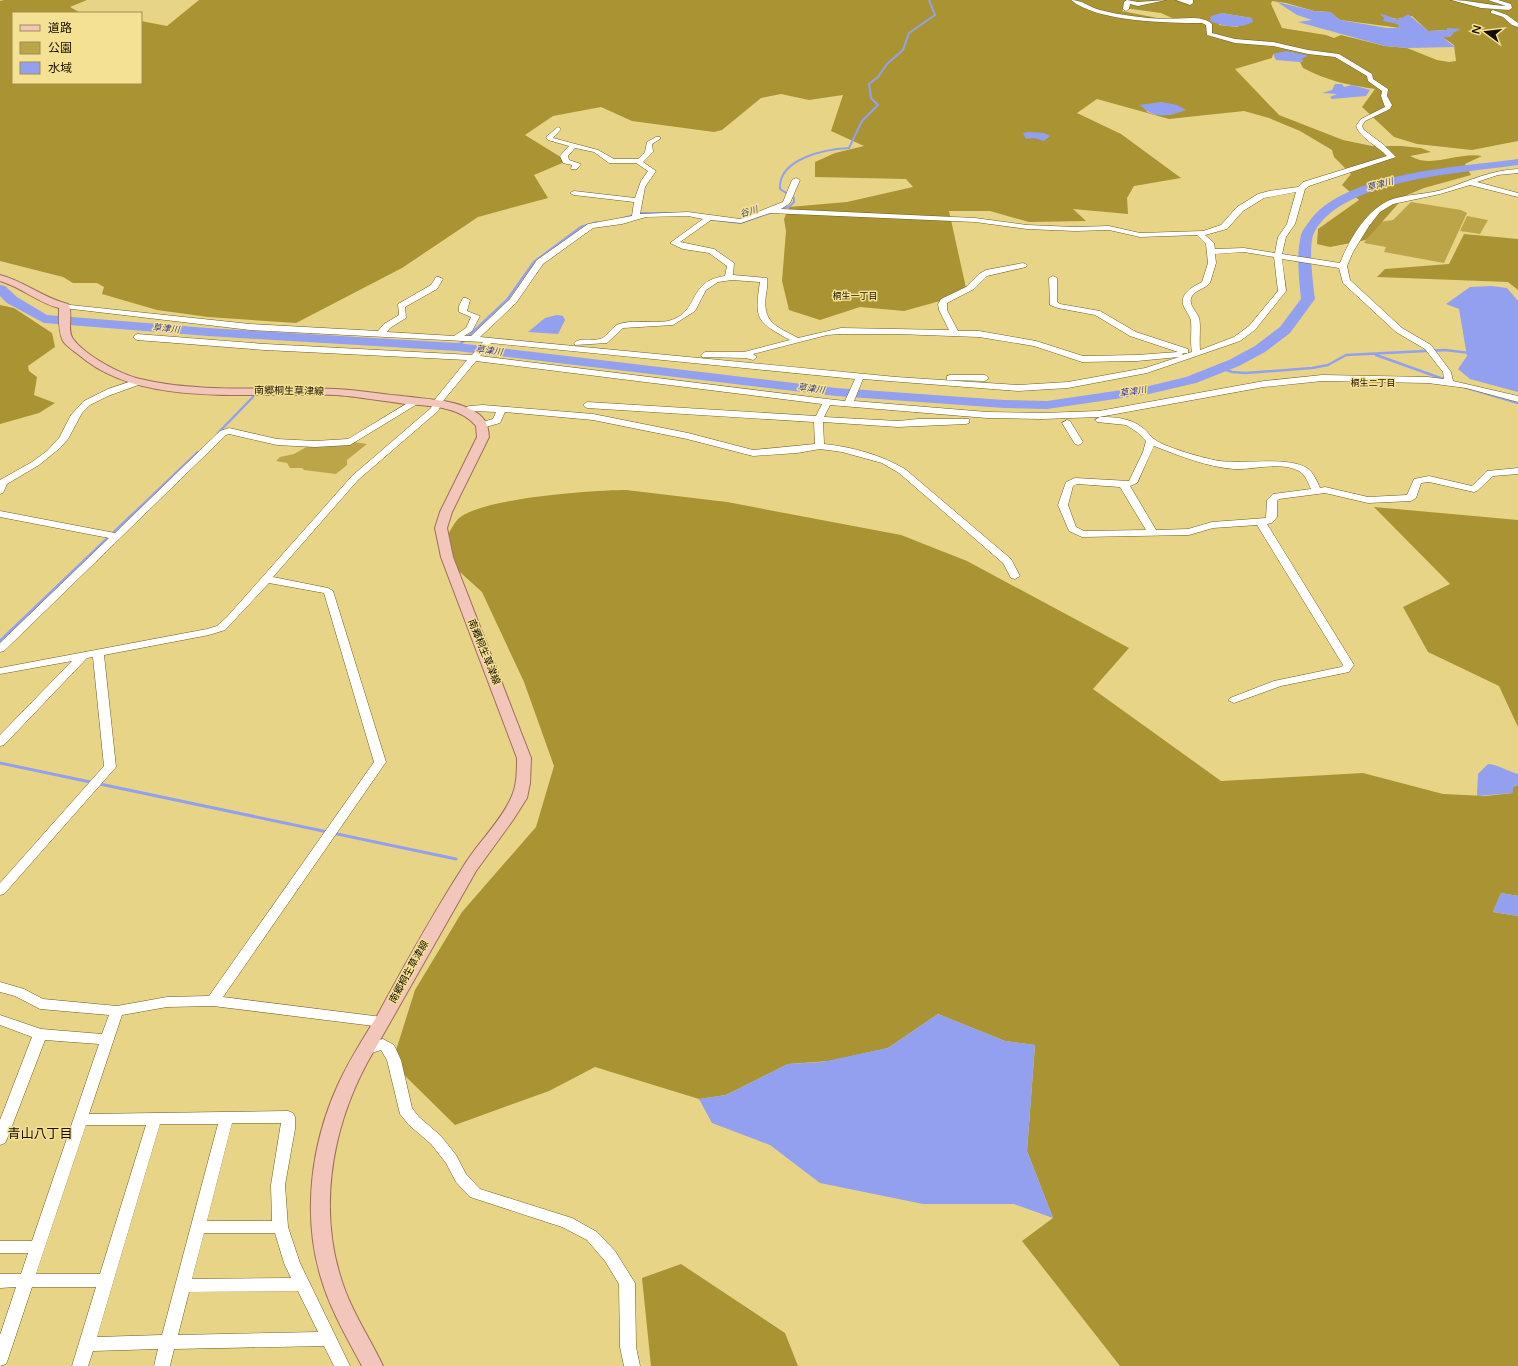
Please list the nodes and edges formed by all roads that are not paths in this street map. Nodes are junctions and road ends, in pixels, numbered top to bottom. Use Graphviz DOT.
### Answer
graph roads {
  1 [pos="1074,0"];
  2 [pos="1163,0"];
  3 [pos="1179,0"];
  4 [pos="1190,0"];
  5 [pos="1454,0"];
  6 [pos="1491,0"];
  7 [pos="1126,9"];
  8 [pos="1489,9"];
  9 [pos="1518,25"];
  10 [pos="558,129"];
  11 [pos="658,138"];
  12 [pos="574,145"];
  13 [pos="639,161"];
  14 [pos="574,168"];
  15 [pos="1518,171"];
  16 [pos="796,180"];
  17 [pos="1467,182"];
  18 [pos="1301,190"];
  19 [pos="574,193"];
  20 [pos="1518,195"];
  21 [pos="637,200"];
  22 [pos="769,211"];
  23 [pos="636,217"];
  24 [pos="708,218"];
  25 [pos="1199,233"];
  26 [pos="1211,252"];
  27 [pos="1278,256"];
  28 [pos="1024,265"];
  29 [pos="1342,265"];
  30 [pos="729,277"];
  31 [pos="0,278"];
  32 [pos="1053,278"];
  33 [pos="439,279"];
  34 [pos="466,300"];
  35 [pos="64,306"];
  36 [pos="954,332"];
  37 [pos="380,335"];
  38 [pos="137,337"];
  39 [pos="455,338"];
  40 [pos="473,339"];
  41 [pos="796,340"];
  42 [pos="487,343"];
  43 [pos="538,345"];
  44 [pos="1196,352"];
  45 [pos="645,356"];
  46 [pos="746,356"];
  47 [pos="475,357"];
  48 [pos="834,373"];
  49 [pos="859,377"];
  50 [pos="985,378"];
  51 [pos="896,380"];
  52 [pos="138,382"];
  53 [pos="1449,382"];
  54 [pos="1518,399"];
  55 [pos="416,401"];
  56 [pos="827,402"];
  57 [pos="848,402"];
  58 [pos="1165,403"];
  59 [pos="438,404"];
  60 [pos="587,405"];
  61 [pos="608,408"];
  62 [pos="502,409"];
  63 [pos="918,410"];
  64 [pos="465,411"];
  65 [pos="593,417"];
  66 [pos="818,421"];
  67 [pos="966,421"];
  68 [pos="1091,421"];
  69 [pos="1067,423"];
  70 [pos="482,425"];
  71 [pos="1151,441"];
  72 [pos="1078,442"];
  73 [pos="820,446"];
  74 [pos="1518,471"];
  75 [pos="1123,484"];
  76 [pos="0,491"];
  77 [pos="1317,492"];
  78 [pos="0,514"];
  79 [pos="1260,521"];
  80 [pos="1152,532"];
  81 [pos="116,536"];
  82 [pos="1015,576"];
  83 [pos="266,579"];
  84 [pos="0,649"];
  85 [pos="98,652"];
  86 [pos="84,655"];
  87 [pos="0,671"];
  88 [pos="1234,700"];
  89 [pos="0,742"];
  90 [pos="0,891"];
  91 [pos="0,987"];
  92 [pos="213,1001"];
  93 [pos="116,1011"];
  94 [pos="0,1020"];
  95 [pos="382,1022"];
  96 [pos="40,1034"];
  97 [pos="107,1040"];
  98 [pos="365,1050"];
  99 [pos="154,1118"];
  100 [pos="226,1118"];
  101 [pos="80,1120"];
  102 [pos="0,1139"];
  103 [pos="199,1227"];
  104 [pos="280,1227"];
  105 [pos="0,1247"];
  106 [pos="38,1247"];
  107 [pos="105,1280"];
  108 [pos="0,1281"];
  109 [pos="26,1281"];
  110 [pos="302,1284"];
  111 [pos="184,1286"];
  112 [pos="327,1339"];
  113 [pos="168,1342"];
  114 [pos="86,1344"];
  115 [pos="0,1359"];
  116 [pos="80,1366"];
  117 [pos="162,1366"];
  118 [pos="342,1366"];
  119 [pos="373,1366"];
  120 [pos="632,1366"];
  1 -- 18 [label="street"];
  2 -- 7 [label="street"];
  3 -- 4 [label="street"];
  5 -- 6 [label="street"];
  8 -- 9 [label="street"];
  10 -- 12 [label="street"];
  11 -- 13 [label="street"];
  12 -- 13 [label="street"];
  12 -- 14 [label="street"];
  13 -- 21 [label="street"];
  15 -- 17 [label="street"];
  16 -- 22 [label="street"];
  17 -- 20 [label="street"];
  17 -- 29 [label="street"];
  18 -- 25 [label="street"];
  18 -- 27 [label="street"];
  19 -- 21 [label="street"];
  21 -- 23 [label="street"];
  22 -- 24 [label="street"];
  22 -- 25 [label="street"];
  23 -- 24 [label="street"];
  23 -- 40 [label="street"];
  24 -- 30 [label="street"];
  25 -- 26 [label="street"];
  26 -- 27 [label="street"];
  26 -- 44 [label="street"];
  27 -- 29 [label="street"];
  27 -- 44 [label="street"];
  28 -- 36 [label="street"];
  29 -- 53 [label="street"];
  30 -- 41 [label="street"];
  30 -- 43 [label="street"];
  31 -- 35 [label="main road"];
  32 -- 44 [label="street"];
  33 -- 37 [label="street"];
  34 -- 39 [label="street"];
  35 -- 37 [label="street"];
  35 -- 52 [label="main road, 南郷桐生草津線"];
  36 -- 41 [label="street"];
  36 -- 44 [label="street"];
  37 -- 39 [label="street"];
  38 -- 47 [label="street"];
  39 -- 40 [label="street"];
  40 -- 42 [label="street"];
  41 -- 46 [label="street"];
  42 -- 43 [label="street"];
  42 -- 47 [label="street"];
  43 -- 45 [label="street"];
  44 -- 51 [label="street"];
  45 -- 46 [label="street"];
  45 -- 48 [label="street"];
  46 -- 48 [label="street"];
  47 -- 56 [label="street"];
  47 -- 59 [label="street"];
  48 -- 49 [label="street"];
  49 -- 51 [label="street"];
  49 -- 57 [label="street"];
  50 -- 51 [label="street"];
  52 -- 55 [label="main road, 南郷桐生草津線"];
  52 -- 76 [label="street"];
  53 -- 54 [label="street"];
  53 -- 58 [label="street"];
  55 -- 59 [label="main road, 南郷桐生草津線"];
  55 -- 81 [label="street"];
  56 -- 57 [label="street"];
  56 -- 66 [label="street"];
  57 -- 63 [label="street"];
  58 -- 63 [label="street"];
  58 -- 68 [label="street"];
  59 -- 64 [label="main road, 南郷桐生草津線"];
  59 -- 83 [label="street"];
  60 -- 61 [label="street"];
  61 -- 65 [label="street"];
  61 -- 66 [label="street"];
  62 -- 64 [label="street"];
  62 -- 65 [label="street"];
  62 -- 70 [label="street"];
  63 -- 67 [label="street"];
  64 -- 70 [label="main road, 南郷桐生草津線"];
  65 -- 73 [label="street"];
  66 -- 67 [label="street"];
  66 -- 73 [label="street"];
  67 -- 69 [label="street"];
  68 -- 69 [label="street"];
  68 -- 71 [label="street"];
  69 -- 72 [label="street"];
  70 -- 95 [label="main road, 南郷桐生草津線"];
  71 -- 75 [label="street"];
  71 -- 77 [label="street"];
  73 -- 82 [label="street"];
  74 -- 77 [label="street"];
  75 -- 80 [label="street"];
  75 -- 80 [label="street"];
  77 -- 79 [label="street"];
  78 -- 81 [label="street"];
  79 -- 80 [label="street"];
  79 -- 88 [label="street"];
  81 -- 84 [label="street"];
  83 -- 85 [label="street"];
  83 -- 92 [label="street"];
  85 -- 86 [label="street"];
  85 -- 90 [label="street"];
  86 -- 87 [label="street"];
  86 -- 89 [label="street"];
  91 -- 93 [label="street"];
  92 -- 93 [label="street"];
  92 -- 95 [label="street"];
  93 -- 97 [label="street"];
  94 -- 96 [label="street"];
  95 -- 98 [label="main road, 南郷桐生草津線"];
  96 -- 97 [label="street"];
  96 -- 102 [label="street"];
  97 -- 101 [label="street"];
  98 -- 119 [label="main road, 南郷桐生草津線"];
  98 -- 120 [label="street"];
  99 -- 100 [label="street"];
  99 -- 101 [label="street"];
  99 -- 107 [label="street"];
  100 -- 103 [label="street"];
  100 -- 104 [label="street"];
  101 -- 106 [label="street"];
  103 -- 104 [label="street"];
  103 -- 111 [label="street"];
  104 -- 110 [label="street"];
  105 -- 106 [label="street"];
  106 -- 109 [label="street"];
  107 -- 109 [label="street"];
  107 -- 114 [label="street"];
  108 -- 109 [label="street"];
  109 -- 115 [label="street"];
  110 -- 111 [label="street"];
  110 -- 112 [label="street"];
  111 -- 113 [label="street"];
  112 -- 113 [label="street"];
  112 -- 118 [label="street"];
  113 -- 114 [label="street"];
  113 -- 117 [label="street"];
  114 -- 116 [label="street"];
}
